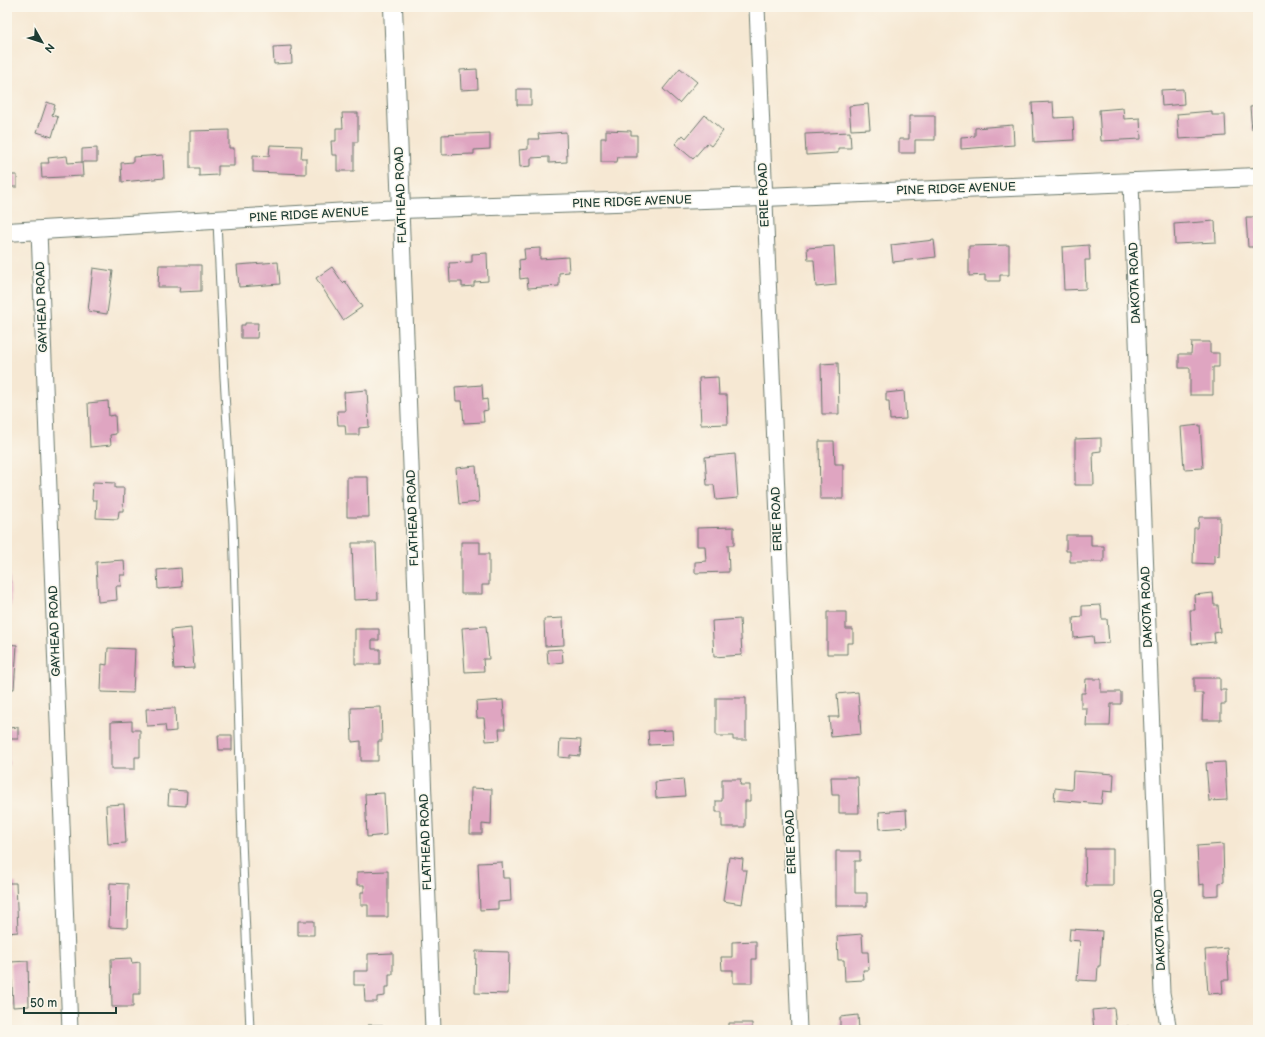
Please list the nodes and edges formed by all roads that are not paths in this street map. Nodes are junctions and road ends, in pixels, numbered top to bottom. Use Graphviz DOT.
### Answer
graph roads {
  1 [pos="393,7"];
  2 [pos="757,7"];
  3 [pos="1258,177"];
  4 [pos="1131,182"];
  5 [pos="764,197"];
  6 [pos="401,209"];
  7 [pos="217,220"];
  8 [pos="39,231"];
  9 [pos="7,232"];
  10 [pos="70,1030"];
  11 [pos="250,1030"];
  12 [pos="433,1030"];
  13 [pos="799,1030"];
  14 [pos="1169,1030"];
  1 -- 6 [label="street, FLATHEAD ROAD"];
  2 -- 5 [label="street, ERIE ROAD"];
  3 -- 4 [label="street, PINE RIDGE AVENUE"];
  4 -- 5 [label="street, PINE RIDGE AVENUE"];
  4 -- 14 [label="street, DAKOTA ROAD"];
  5 -- 6 [label="street, PINE RIDGE AVENUE"];
  5 -- 13 [label="street, ERIE ROAD"];
  6 -- 7 [label="street, PINE RIDGE AVENUE"];
  6 -- 12 [label="street, FLATHEAD ROAD"];
  7 -- 8 [label="street, PINE RIDGE AVENUE"];
  7 -- 11 [label="lane"];
  8 -- 9 [label="street, PINE RIDGE AVENUE"];
  8 -- 10 [label="street, GAYHEAD ROAD"];
}
